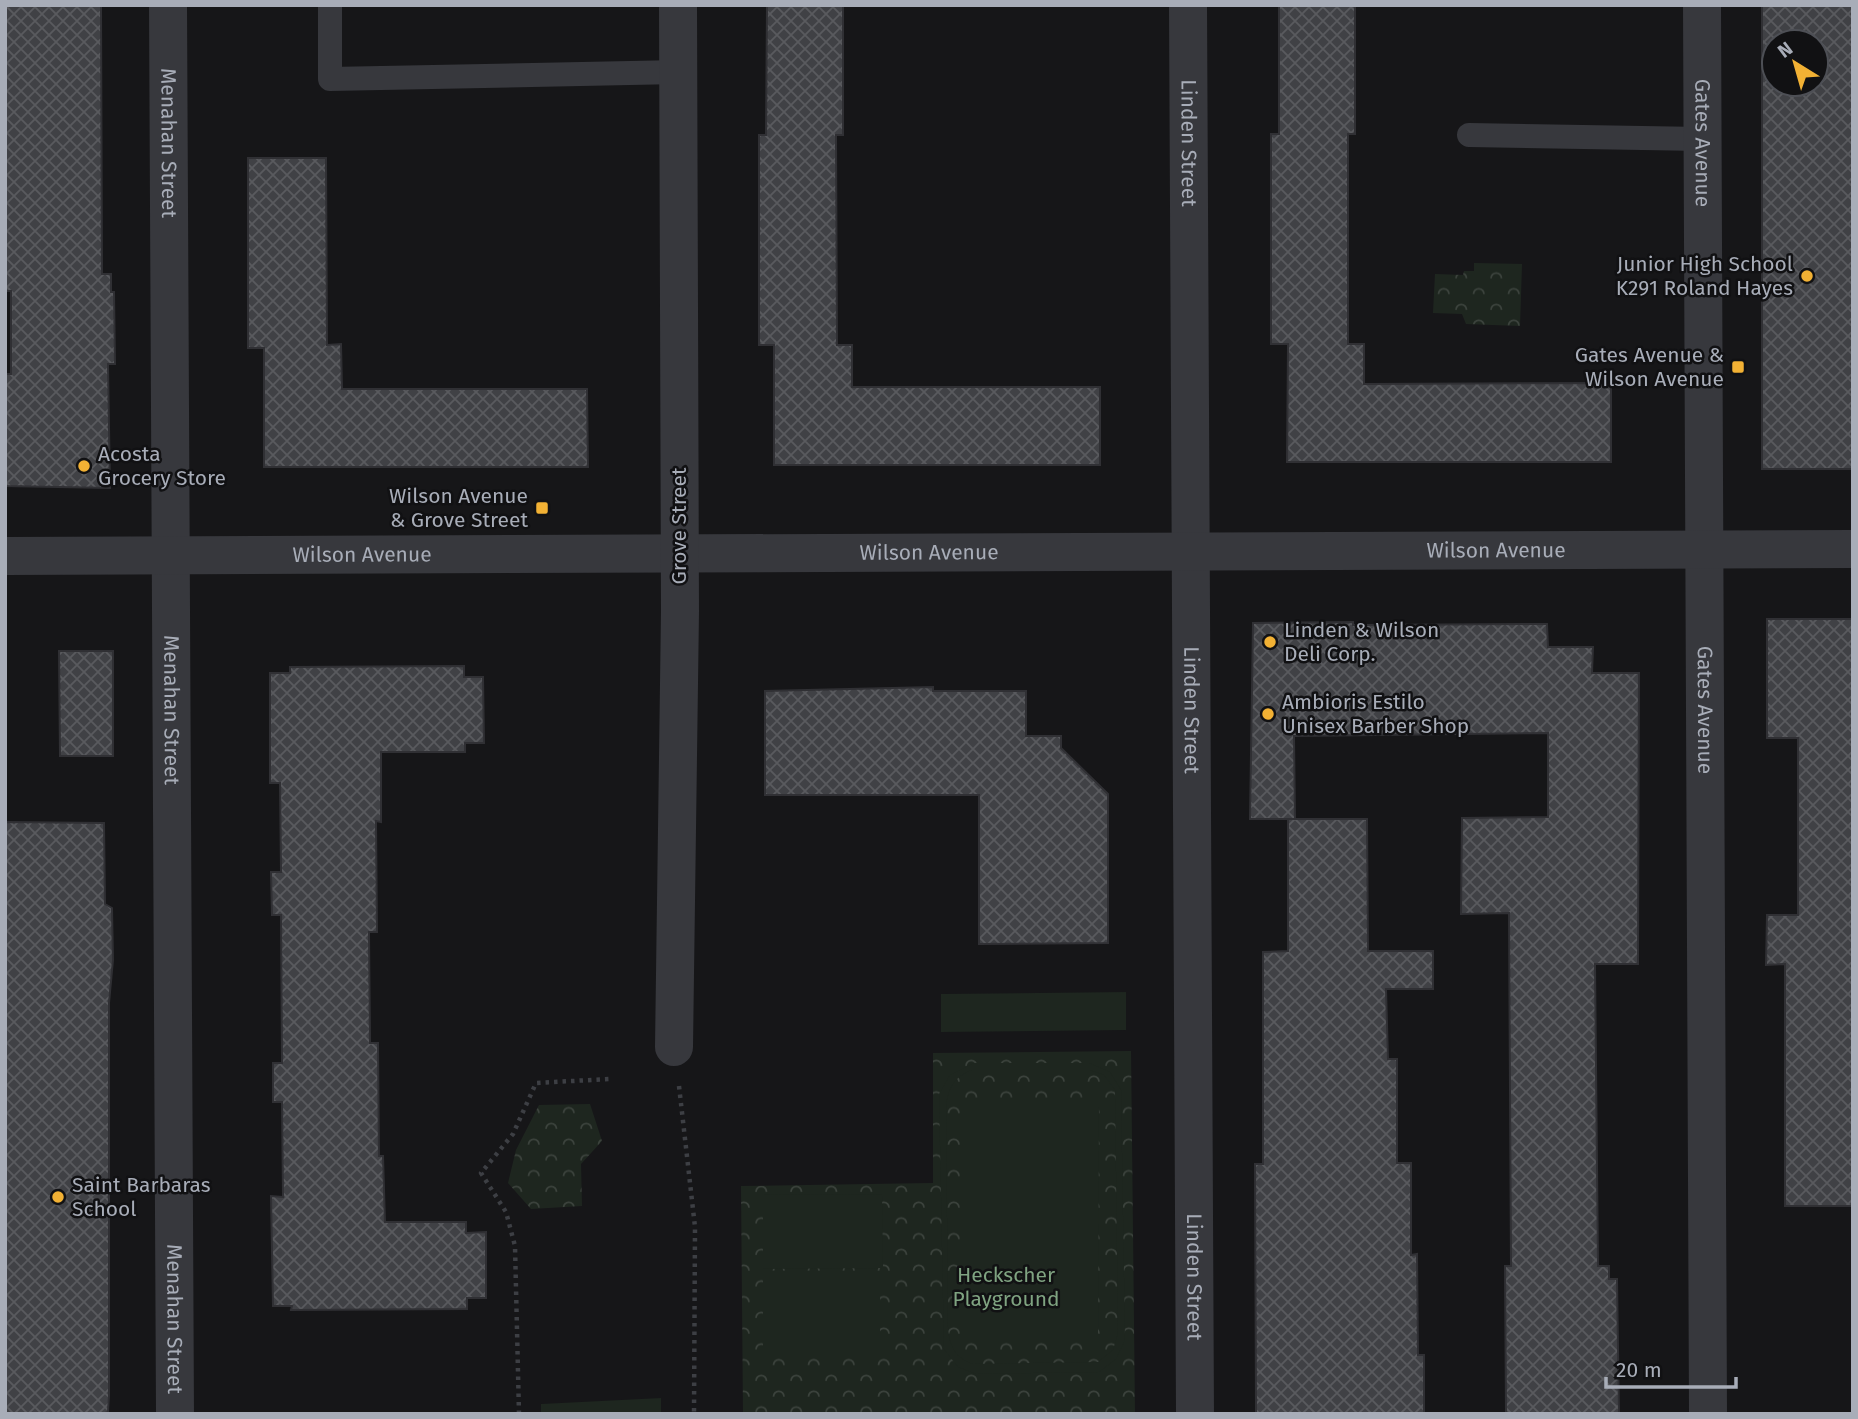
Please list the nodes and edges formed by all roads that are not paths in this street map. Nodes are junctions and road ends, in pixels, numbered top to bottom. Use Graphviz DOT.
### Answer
graph roads {
  1 [pos="168,5"];
  2 [pos="330,5"];
  3 [pos="678,5"];
  4 [pos="1188,5"];
  5 [pos="1702,5"];
  6 [pos="679,72"];
  7 [pos="1469,135"];
  8 [pos="1702,139"];
  9 [pos="1704,549"];
  10 [pos="1853,549"];
  11 [pos="1188,551"];
  12 [pos="679,552"];
  13 [pos="5,556"];
  14 [pos="173,556"];
  15 [pos="674,1046"];
  16 [pos="176,1414"];
  17 [pos="1195,1414"];
  18 [pos="1708,1414"];
  1 -- 14 [label="street, Menahan Street"];
  2 -- 6 [label="lane"];
  3 -- 6 [label="street, Grove Street"];
  4 -- 11 [label="street, Linden Street"];
  5 -- 8 [label="street, Gates Avenue"];
  6 -- 12 [label="street, Grove Street"];
  7 -- 8 [label="lane"];
  8 -- 9 [label="street, Gates Avenue"];
  9 -- 10 [label="street, Wilson Avenue"];
  9 -- 11 [label="street, Wilson Avenue"];
  9 -- 18 [label="street, Gates Avenue"];
  11 -- 12 [label="street, Wilson Avenue"];
  11 -- 17 [label="street, Linden Street"];
  12 -- 14 [label="street, Wilson Avenue"];
  12 -- 15 [label="street, Grove Street"];
  13 -- 14 [label="street, Wilson Avenue"];
  14 -- 16 [label="street, Menahan Street"];
}
